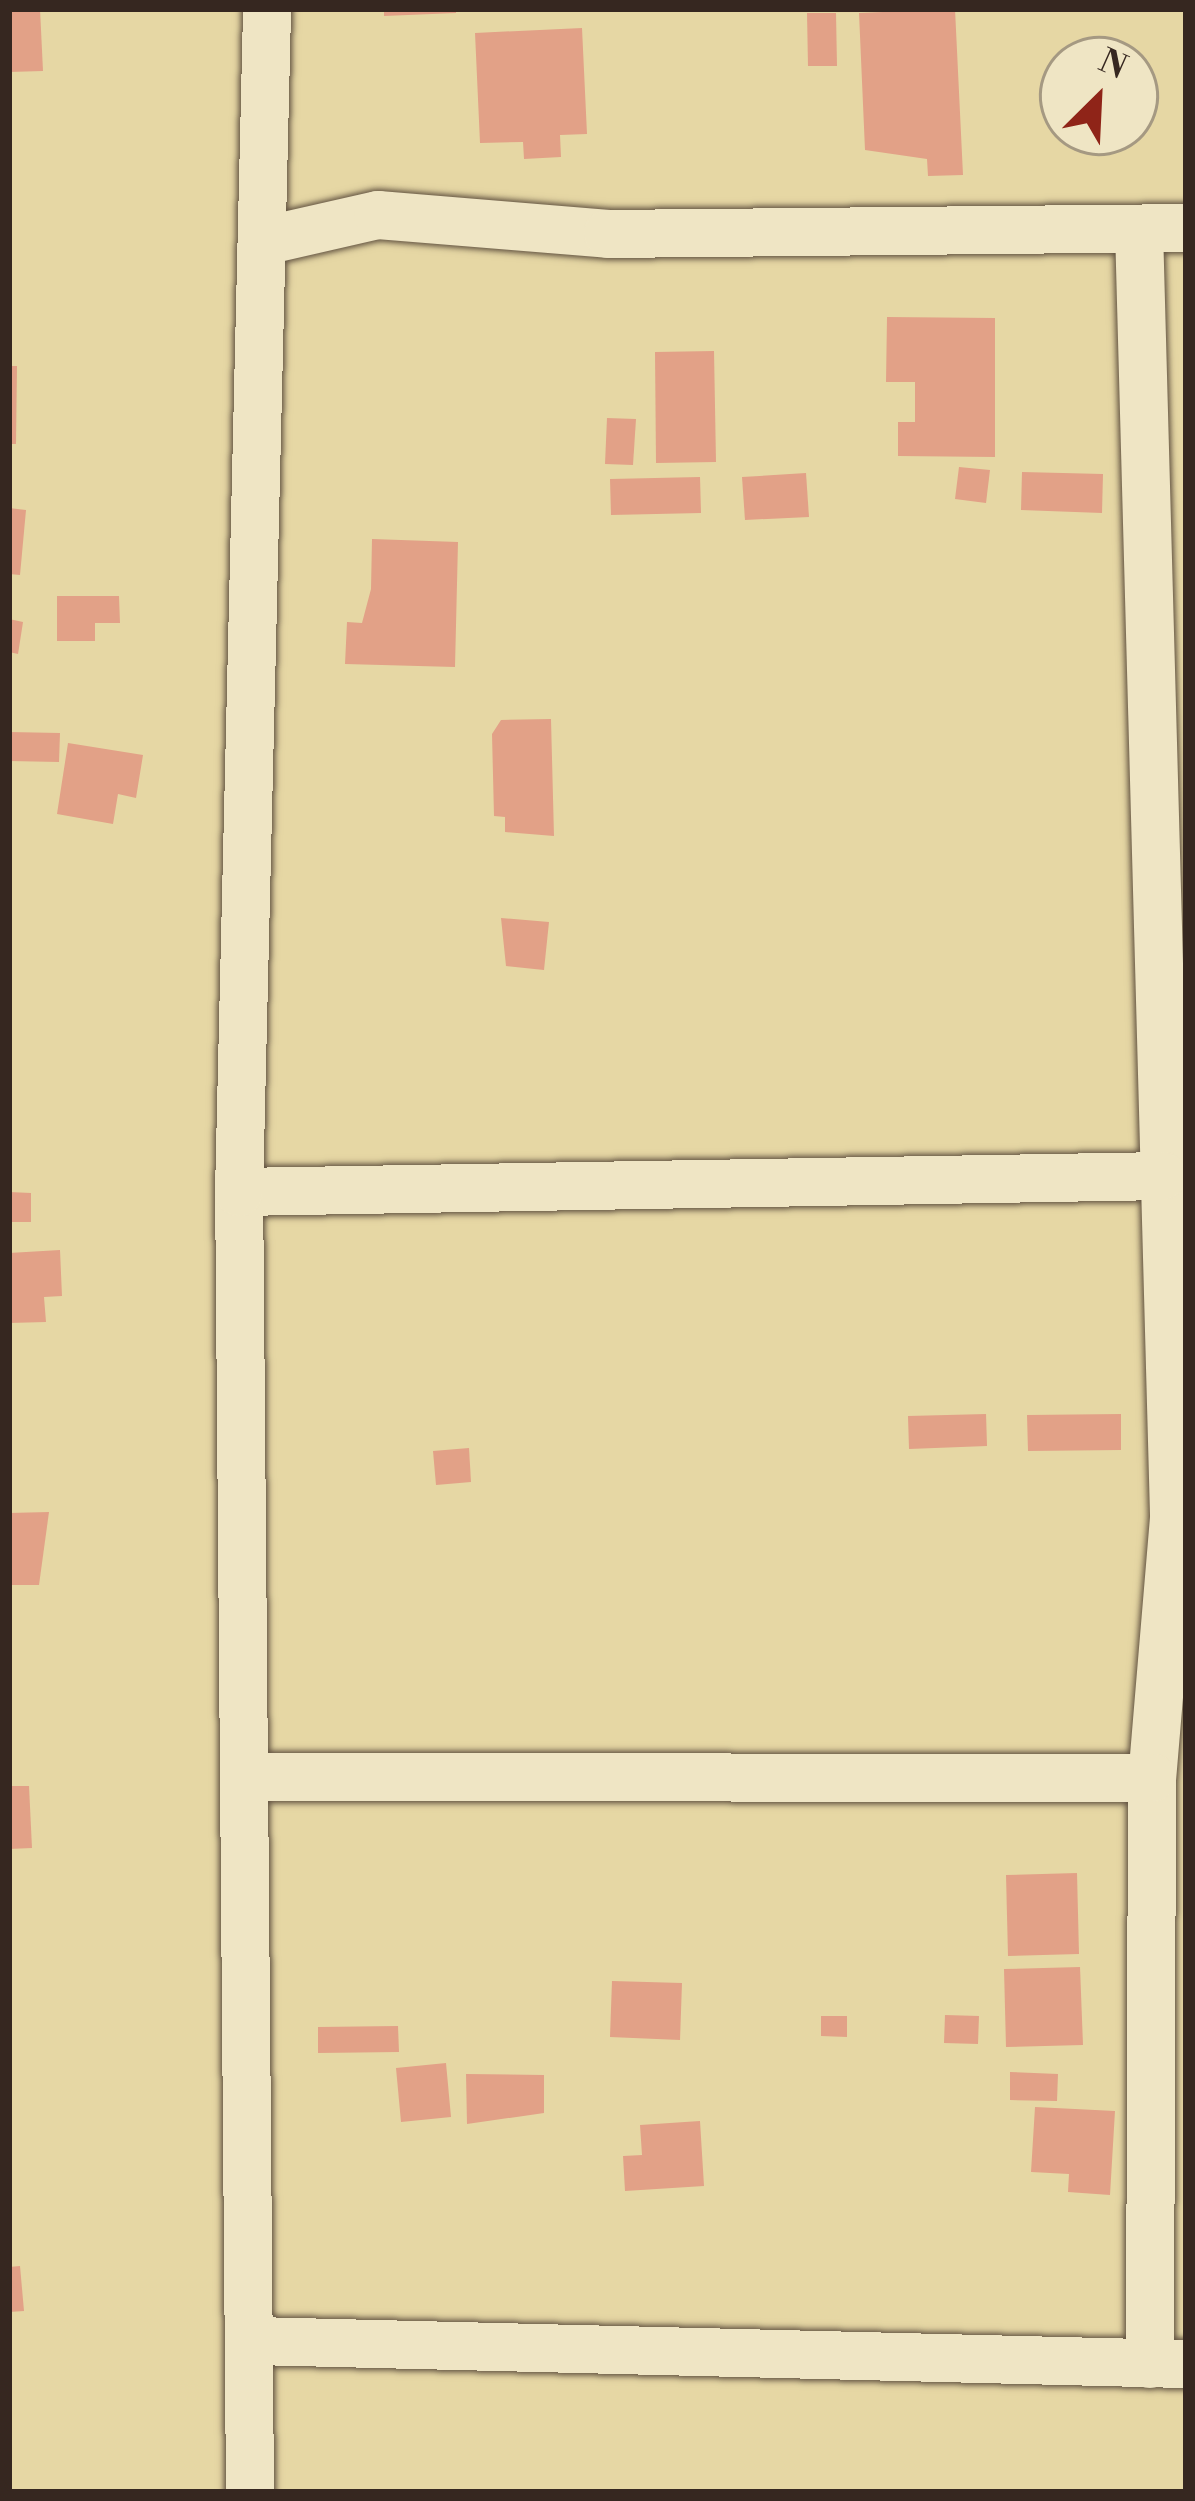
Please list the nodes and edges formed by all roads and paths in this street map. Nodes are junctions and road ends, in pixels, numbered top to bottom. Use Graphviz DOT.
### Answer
graph roads {
  1 [pos="267,9"];
  2 [pos="1162,228"];
  3 [pos="268,240"];
  4 [pos="1162,1176"];
  5 [pos="239,1192"];
  6 [pos="244,1777"];
  7 [pos="1152,1778"];
  8 [pos="255,2341"];
  9 [pos="1168,2364"];
  10 [pos="250,2492"];
  1 -- 3 [label="street"];
  2 -- 3 [label="street"];
  2 -- 4 [label="street"];
  3 -- 5 [label="street"];
  4 -- 5 [label="street"];
  4 -- 7 [label="street"];
  5 -- 6 [label="street"];
  6 -- 7 [label="street"];
  6 -- 8 [label="street"];
  7 -- 9 [label="street"];
  8 -- 9 [label="street"];
  8 -- 10 [label="street"];
}
